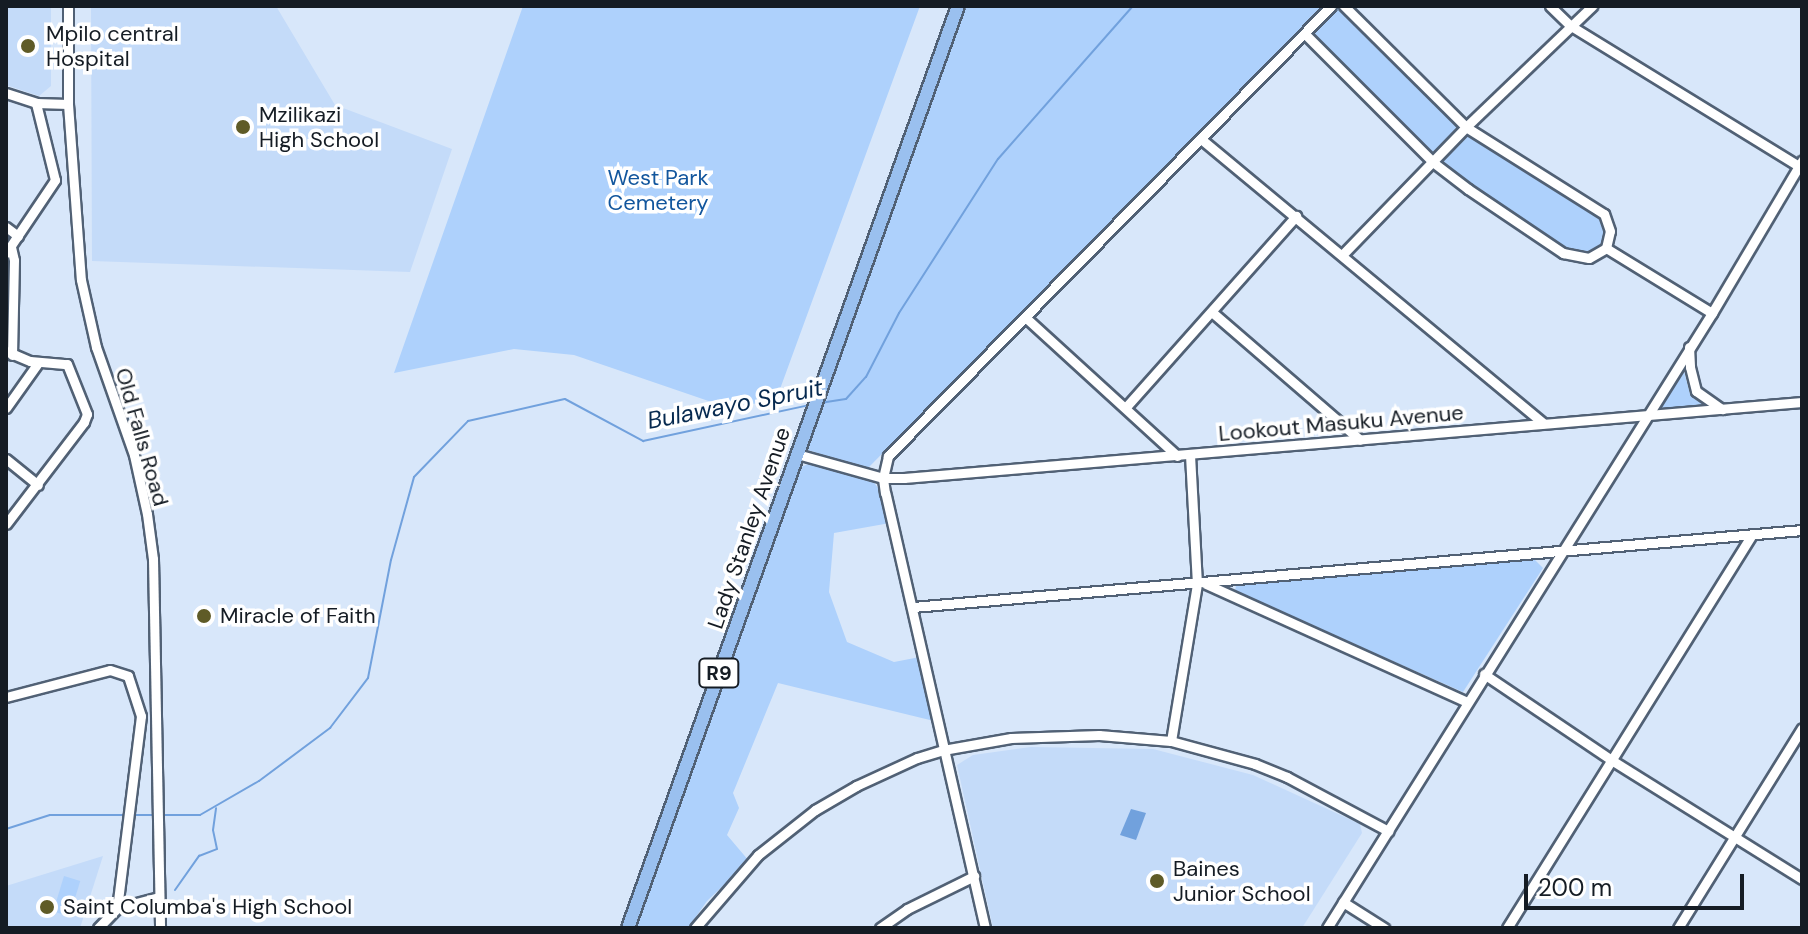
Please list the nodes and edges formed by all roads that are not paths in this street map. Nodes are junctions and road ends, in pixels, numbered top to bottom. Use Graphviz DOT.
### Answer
graph roads {
  1 [pos="68,6"];
  2 [pos="958,6"];
  3 [pos="1331,6"];
  4 [pos="1344,6"];
  5 [pos="1550,6"];
  6 [pos="1592,6"];
  7 [pos="1571,26"];
  8 [pos="1305,34"];
  9 [pos="6,93"];
  10 [pos="36,103"];
  11 [pos="68,104"];
  12 [pos="1466,127"];
  13 [pos="1201,139"];
  14 [pos="1434,163"];
  15 [pos="1801,163"];
  16 [pos="1296,216"];
  17 [pos="6,227"];
  18 [pos="18,236"];
  19 [pos="1606,248"];
  20 [pos="8,250"];
  21 [pos="1342,255"];
  22 [pos="1213,313"];
  23 [pos="1712,313"];
  24 [pos="1025,317"];
  25 [pos="1689,347"];
  26 [pos="9,353"];
  27 [pos="38,363"];
  28 [pos="1802,402"];
  29 [pos="1126,407"];
  30 [pos="6,408"];
  31 [pos="1725,410"];
  32 [pos="1643,418"];
  33 [pos="1543,423"];
  34 [pos="1360,440"];
  35 [pos="797,454"];
  36 [pos="1190,455"];
  37 [pos="1177,456"];
  38 [pos="6,459"];
  39 [pos="883,478"];
  40 [pos="38,485"];
  41 [pos="6,524"];
  42 [pos="1802,530"];
  43 [pos="1752,534"];
  44 [pos="1564,550"];
  45 [pos="1202,584"];
  46 [pos="913,607"];
  47 [pos="1484,674"];
  48 [pos="6,697"];
  49 [pos="1467,702"];
  50 [pos="1802,728"];
  51 [pos="1171,741"];
  52 [pos="943,750"];
  53 [pos="1613,761"];
  54 [pos="1388,831"];
  55 [pos="1734,837"];
  56 [pos="974,876"];
  57 [pos="1802,879"];
  58 [pos="159,897"];
  59 [pos="1343,902"];
  60 [pos="117,908"];
  61 [pos="98,928"];
  62 [pos="160,928"];
  63 [pos="628,928"];
  64 [pos="695,928"];
  65 [pos="880,928"];
  66 [pos="985,928"];
  67 [pos="1327,928"];
  68 [pos="1384,928"];
  69 [pos="1507,928"];
  70 [pos="1678,928"];
  1 -- 11 [label="street, Old Falls Road"];
  2 -- 35 [label="highway, Lady Stanley Avenue / R9"];
  3 -- 8 [label="street"];
  4 -- 12 [label="street"];
  5 -- 7 [label="street"];
  6 -- 7 [label="street"];
  7 -- 12 [label="street"];
  7 -- 15 [label="street"];
  8 -- 13 [label="street"];
  8 -- 14 [label="street"];
  9 -- 10 [label="street"];
  10 -- 11 [label="street"];
  10 -- 18 [label="street"];
  11 -- 58 [label="street, Old Falls Road"];
  12 -- 14 [label="street"];
  12 -- 19 [label="street"];
  13 -- 16 [label="street"];
  13 -- 24 [label="street"];
  14 -- 19 [label="street"];
  14 -- 21 [label="street"];
  15 -- 23 [label="street"];
  16 -- 21 [label="street"];
  16 -- 22 [label="street"];
  17 -- 18 [label="street"];
  18 -- 20 [label="street"];
  19 -- 23 [label="street"];
  20 -- 26 [label="street"];
  21 -- 33 [label="street"];
  22 -- 29 [label="street"];
  22 -- 34 [label="street"];
  23 -- 25 [label="street"];
  24 -- 29 [label="street"];
  24 -- 39 [label="street"];
  25 -- 31 [label="street"];
  25 -- 32 [label="street"];
  26 -- 27 [label="street"];
  27 -- 30 [label="street"];
  27 -- 40 [label="street"];
  28 -- 31 [label="street, Lookout Masuku Avenue"];
  29 -- 37 [label="street"];
  31 -- 32 [label="street, Lookout Masuku Avenue"];
  32 -- 33 [label="street, Lookout Masuku Avenue"];
  32 -- 44 [label="street"];
  33 -- 34 [label="street, Lookout Masuku Avenue"];
  34 -- 36 [label="street, Lookout Masuku Avenue"];
  35 -- 39 [label="street, Lookout Masuku Avenue"];
  35 -- 63 [label="highway, Lady Stanley Avenue / R9"];
  36 -- 37 [label="street, Lookout Masuku Avenue"];
  36 -- 45 [label="street"];
  37 -- 39 [label="street, Lookout Masuku Avenue"];
  38 -- 40 [label="street"];
  39 -- 46 [label="street"];
  40 -- 41 [label="street"];
  42 -- 43 [label="street"];
  43 -- 44 [label="street"];
  43 -- 53 [label="street"];
  44 -- 45 [label="street"];
  44 -- 47 [label="street"];
  45 -- 46 [label="street"];
  45 -- 49 [label="street"];
  45 -- 51 [label="street"];
  46 -- 52 [label="street"];
  47 -- 49 [label="street"];
  47 -- 53 [label="street"];
  48 -- 60 [label="street"];
  49 -- 54 [label="street"];
  50 -- 55 [label="street"];
  51 -- 52 [label="street"];
  51 -- 54 [label="street"];
  52 -- 56 [label="street"];
  52 -- 64 [label="street"];
  53 -- 55 [label="street"];
  53 -- 69 [label="street"];
  54 -- 59 [label="street"];
  55 -- 57 [label="street"];
  55 -- 70 [label="street"];
  56 -- 65 [label="street"];
  56 -- 66 [label="street"];
  58 -- 60 [label="street"];
  58 -- 62 [label="street, Old Falls Road"];
  59 -- 67 [label="street"];
  59 -- 68 [label="street"];
  60 -- 61 [label="street"];
}
